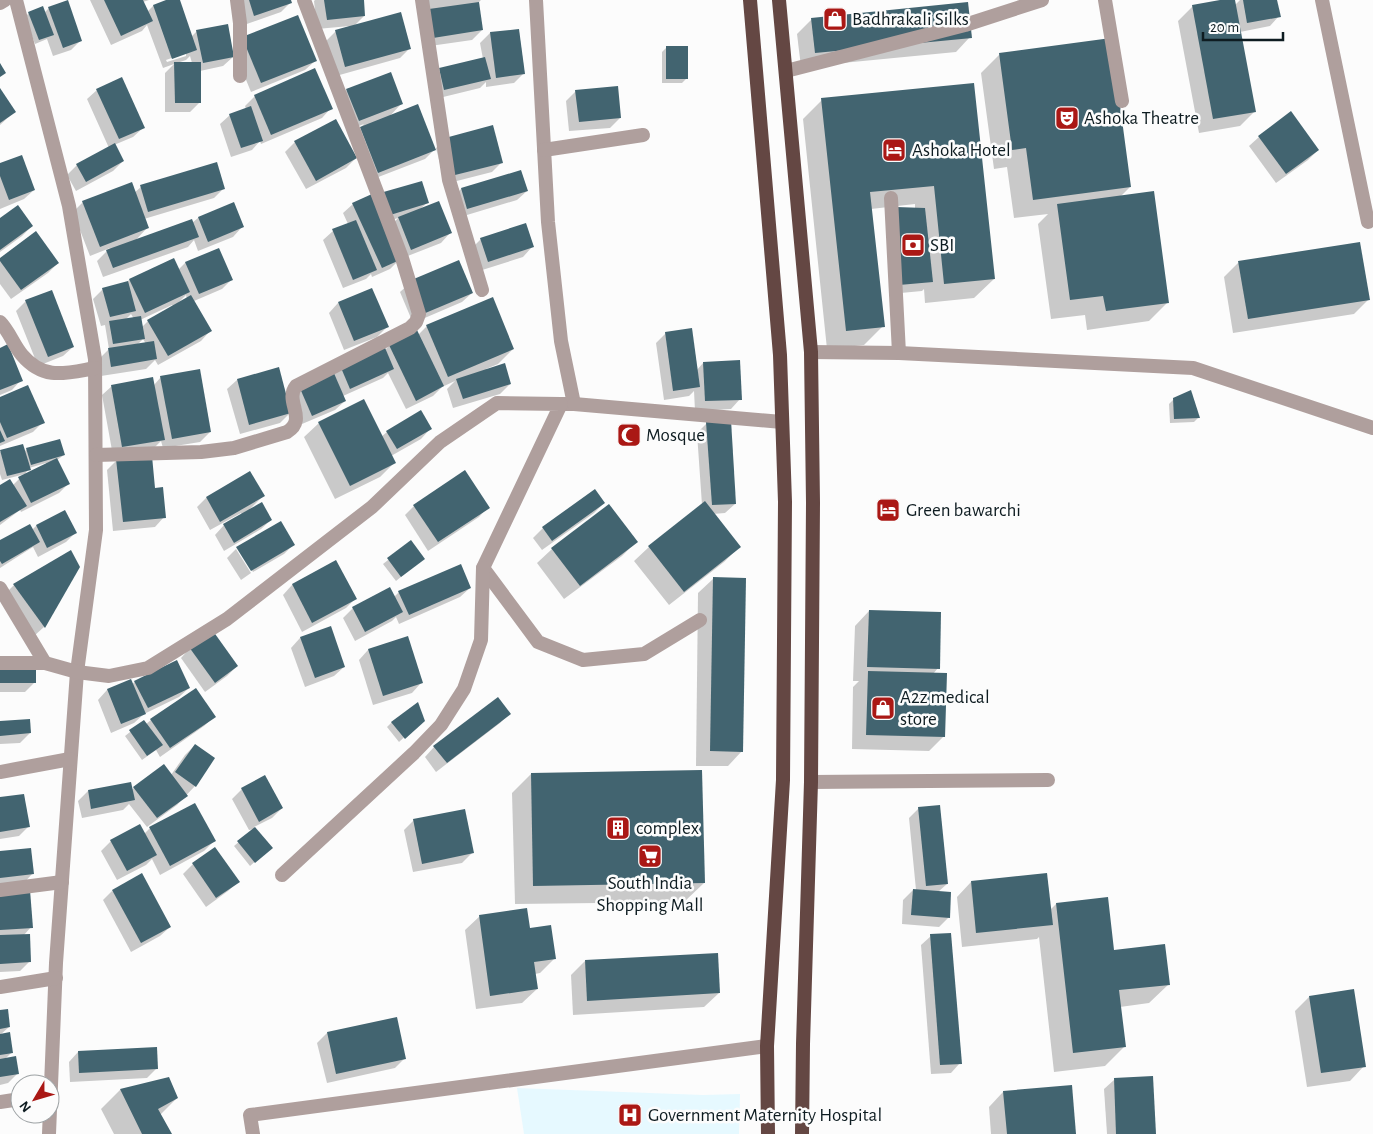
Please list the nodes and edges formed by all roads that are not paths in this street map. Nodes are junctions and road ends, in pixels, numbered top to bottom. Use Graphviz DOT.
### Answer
graph roads {
  1 [pos="4,0"];
  2 [pos="16,0"];
  3 [pos="237,0"];
  4 [pos="304,0"];
  5 [pos="422,0"];
  6 [pos="536,0"];
  7 [pos="750,0"];
  8 [pos="779,0"];
  9 [pos="1042,0"];
  10 [pos="1105,0"];
  11 [pos="1322,0"];
  12 [pos="0,3"];
  13 [pos="786,71"];
  14 [pos="240,76"];
  15 [pos="1122,101"];
  16 [pos="644,135"];
  17 [pos="544,150"];
  18 [pos="891,198"];
  19 [pos="1368,222"];
  20 [pos="482,290"];
  21 [pos="0,322"];
  22 [pos="811,352"];
  23 [pos="899,353"];
  24 [pos="95,368"];
  25 [pos="568,404"];
  26 [pos="782,422"];
  27 [pos="1373,428"];
  28 [pos="96,455"];
  29 [pos="483,568"];
  30 [pos="0,588"];
  31 [pos="700,620"];
  32 [pos="0,662"];
  33 [pos="45,663"];
  34 [pos="77,672"];
  35 [pos="70,759"];
  36 [pos="0,772"];
  37 [pos="1048,780"];
  38 [pos="811,782"];
  39 [pos="282,875"];
  40 [pos="62,882"];
  41 [pos="0,890"];
  42 [pos="56,978"];
  43 [pos="0,987"];
  44 [pos="767,1046"];
  45 [pos="51,1074"];
  46 [pos="253,1134"];
  47 [pos="768,1134"];
  48 [pos="802,1134"];
  1 -- 12 [label="street"];
  2 -- 24 [label="street"];
  3 -- 14 [label="street"];
  4 -- 28 [label="street"];
  5 -- 20 [label="street"];
  6 -- 17 [label="street"];
  7 -- 26 [label="highway"];
  8 -- 13 [label="highway"];
  9 -- 13 [label="street"];
  10 -- 15 [label="street"];
  11 -- 19 [label="street"];
  13 -- 22 [label="highway"];
  16 -- 17 [label="street"];
  17 -- 25 [label="street"];
  18 -- 23 [label="street"];
  21 -- 24 [label="street"];
  22 -- 23 [label="street"];
  22 -- 38 [label="highway"];
  23 -- 27 [label="street"];
  24 -- 28 [label="street"];
  25 -- 26 [label="street"];
  25 -- 29 [label="street"];
  25 -- 34 [label="street"];
  26 -- 44 [label="highway"];
  28 -- 34 [label="street"];
  29 -- 31 [label="street"];
  29 -- 39 [label="street"];
  30 -- 33 [label="street"];
  32 -- 33 [label="street"];
  33 -- 34 [label="street"];
  34 -- 35 [label="street"];
  35 -- 36 [label="street"];
  35 -- 40 [label="street"];
  37 -- 38 [label="street"];
  38 -- 48 [label="highway"];
  40 -- 41 [label="street"];
  40 -- 42 [label="street"];
  42 -- 43 [label="street"];
  42 -- 45 [label="street"];
  44 -- 46 [label="street"];
  44 -- 47 [label="highway"];
}
